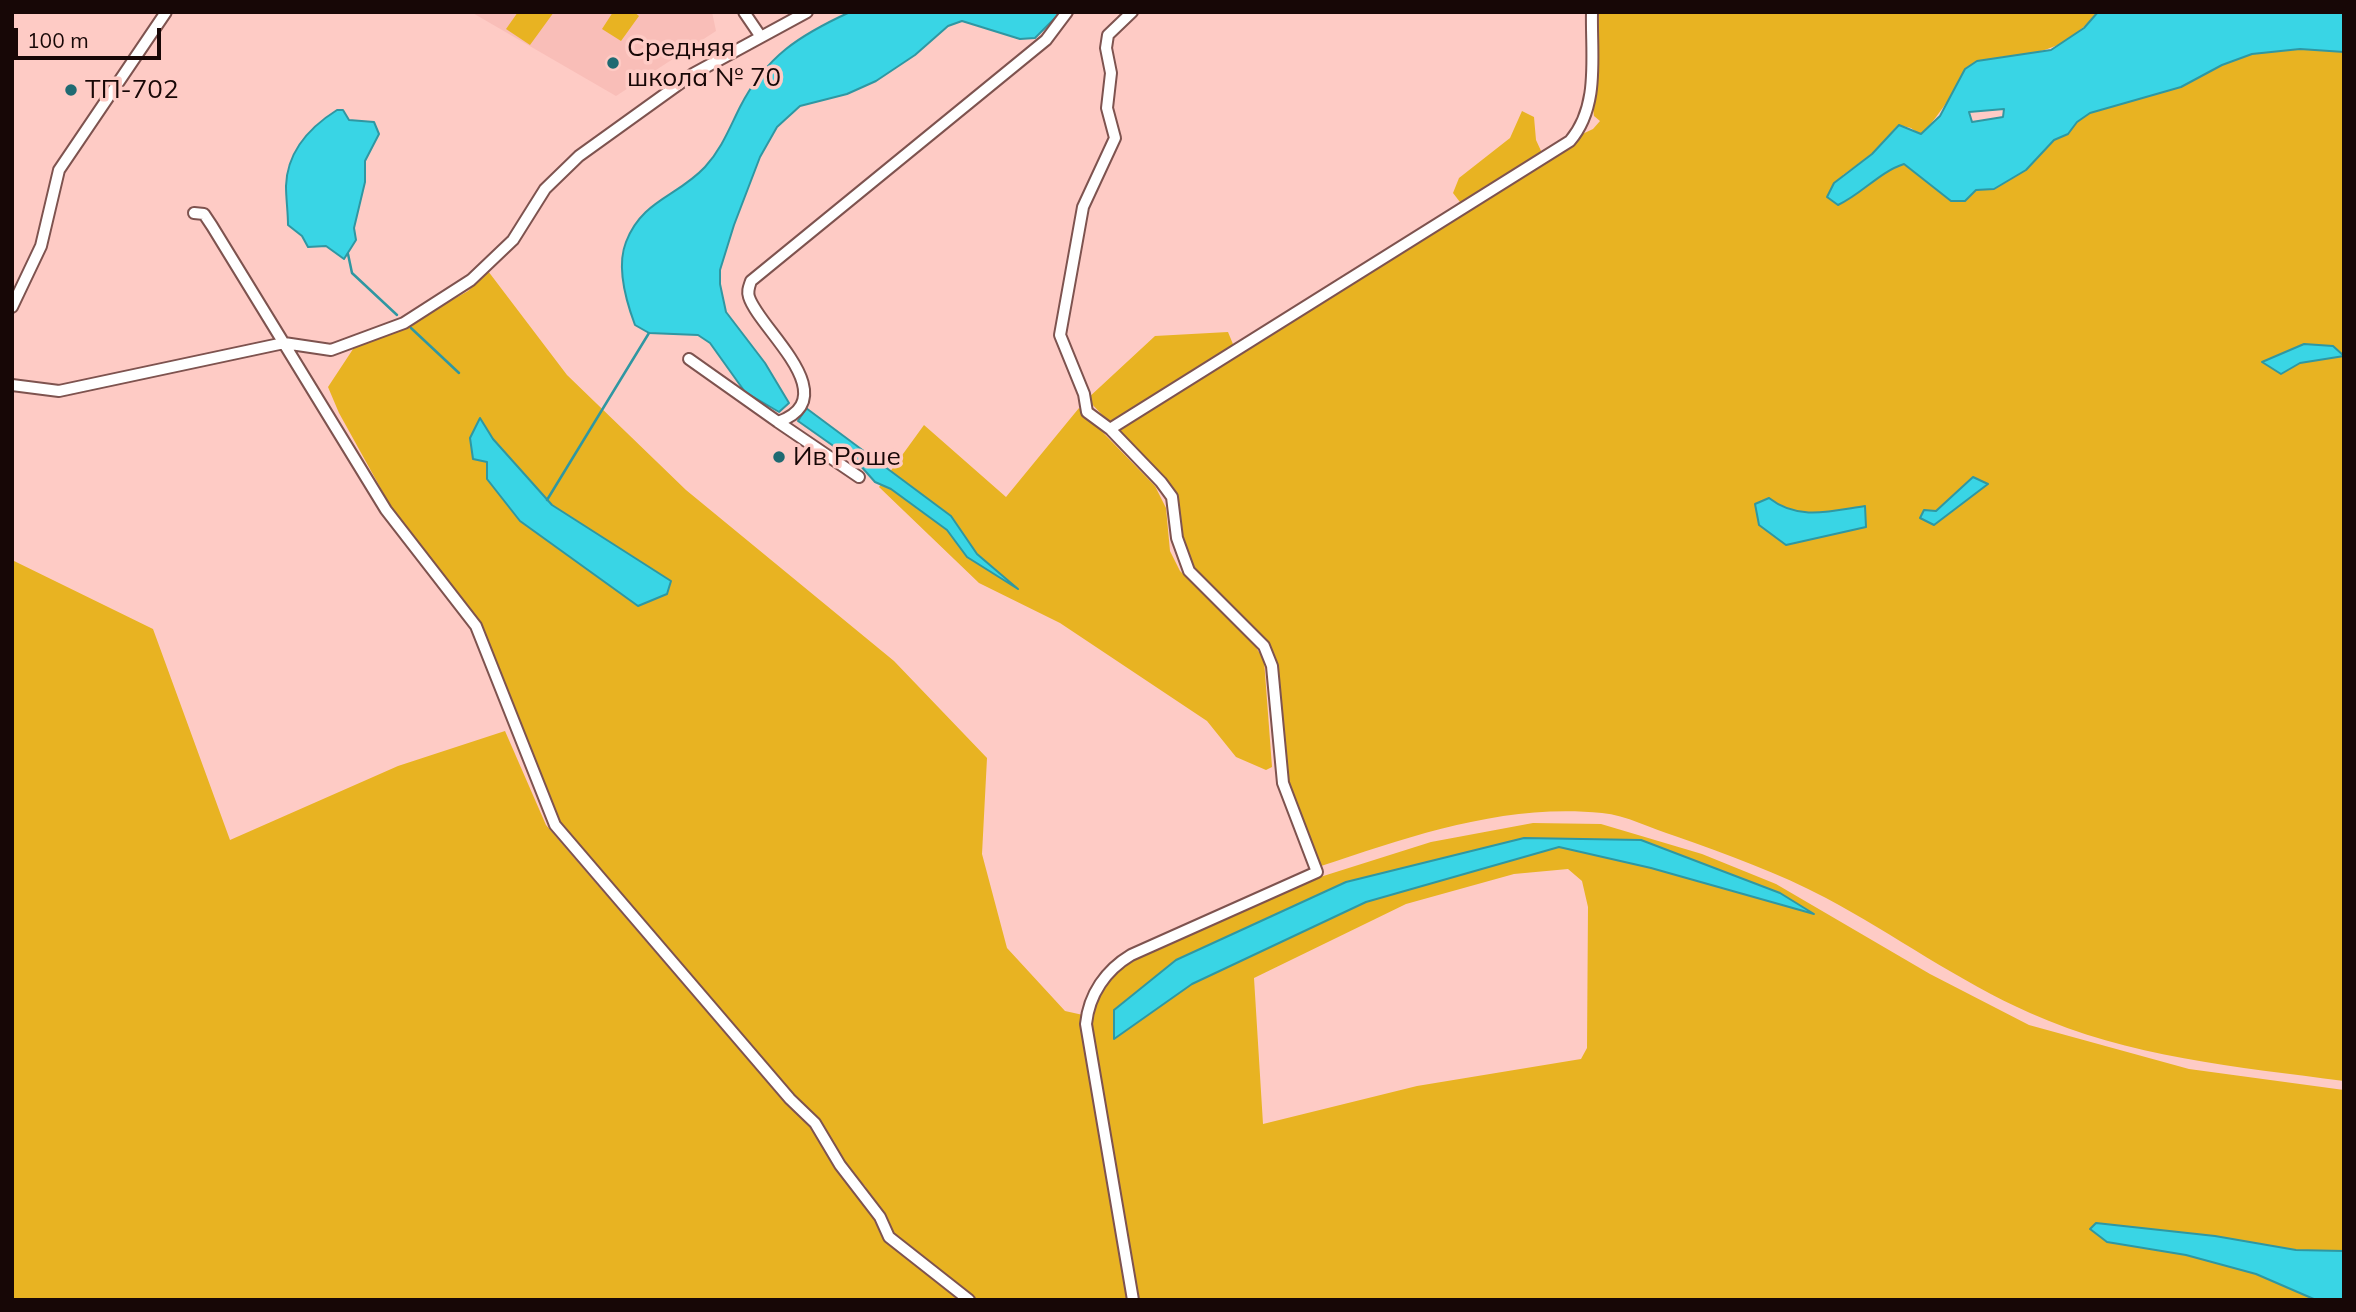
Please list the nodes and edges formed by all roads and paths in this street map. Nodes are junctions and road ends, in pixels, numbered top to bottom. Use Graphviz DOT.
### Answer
graph roads {
  1 [pos="166,12"];
  2 [pos="744,12"];
  3 [pos="807,12"];
  4 [pos="1067,12"];
  5 [pos="1132,12"];
  6 [pos="1592,12"];
  7 [pos="761,37"];
  8 [pos="194,213"];
  9 [pos="12,307"];
  10 [pos="284,343"];
  11 [pos="689,359"];
  12 [pos="12,385"];
  13 [pos="778,422"];
  14 [pos="1110,429"];
  15 [pos="859,477"];
  16 [pos="969,1300"];
  17 [pos="1133,1300"];
  1 -- 9 [label="street"];
  2 -- 7 [label="street"];
  3 -- 7 [label="street"];
  4 -- 13 [label="street"];
  5 -- 14 [label="street"];
  6 -- 14 [label="street"];
  7 -- 10 [label="street"];
  8 -- 10 [label="street"];
  10 -- 12 [label="street"];
  10 -- 16 [label="street"];
  11 -- 13 [label="street"];
  13 -- 15 [label="street"];
  14 -- 17 [label="street"];
}
